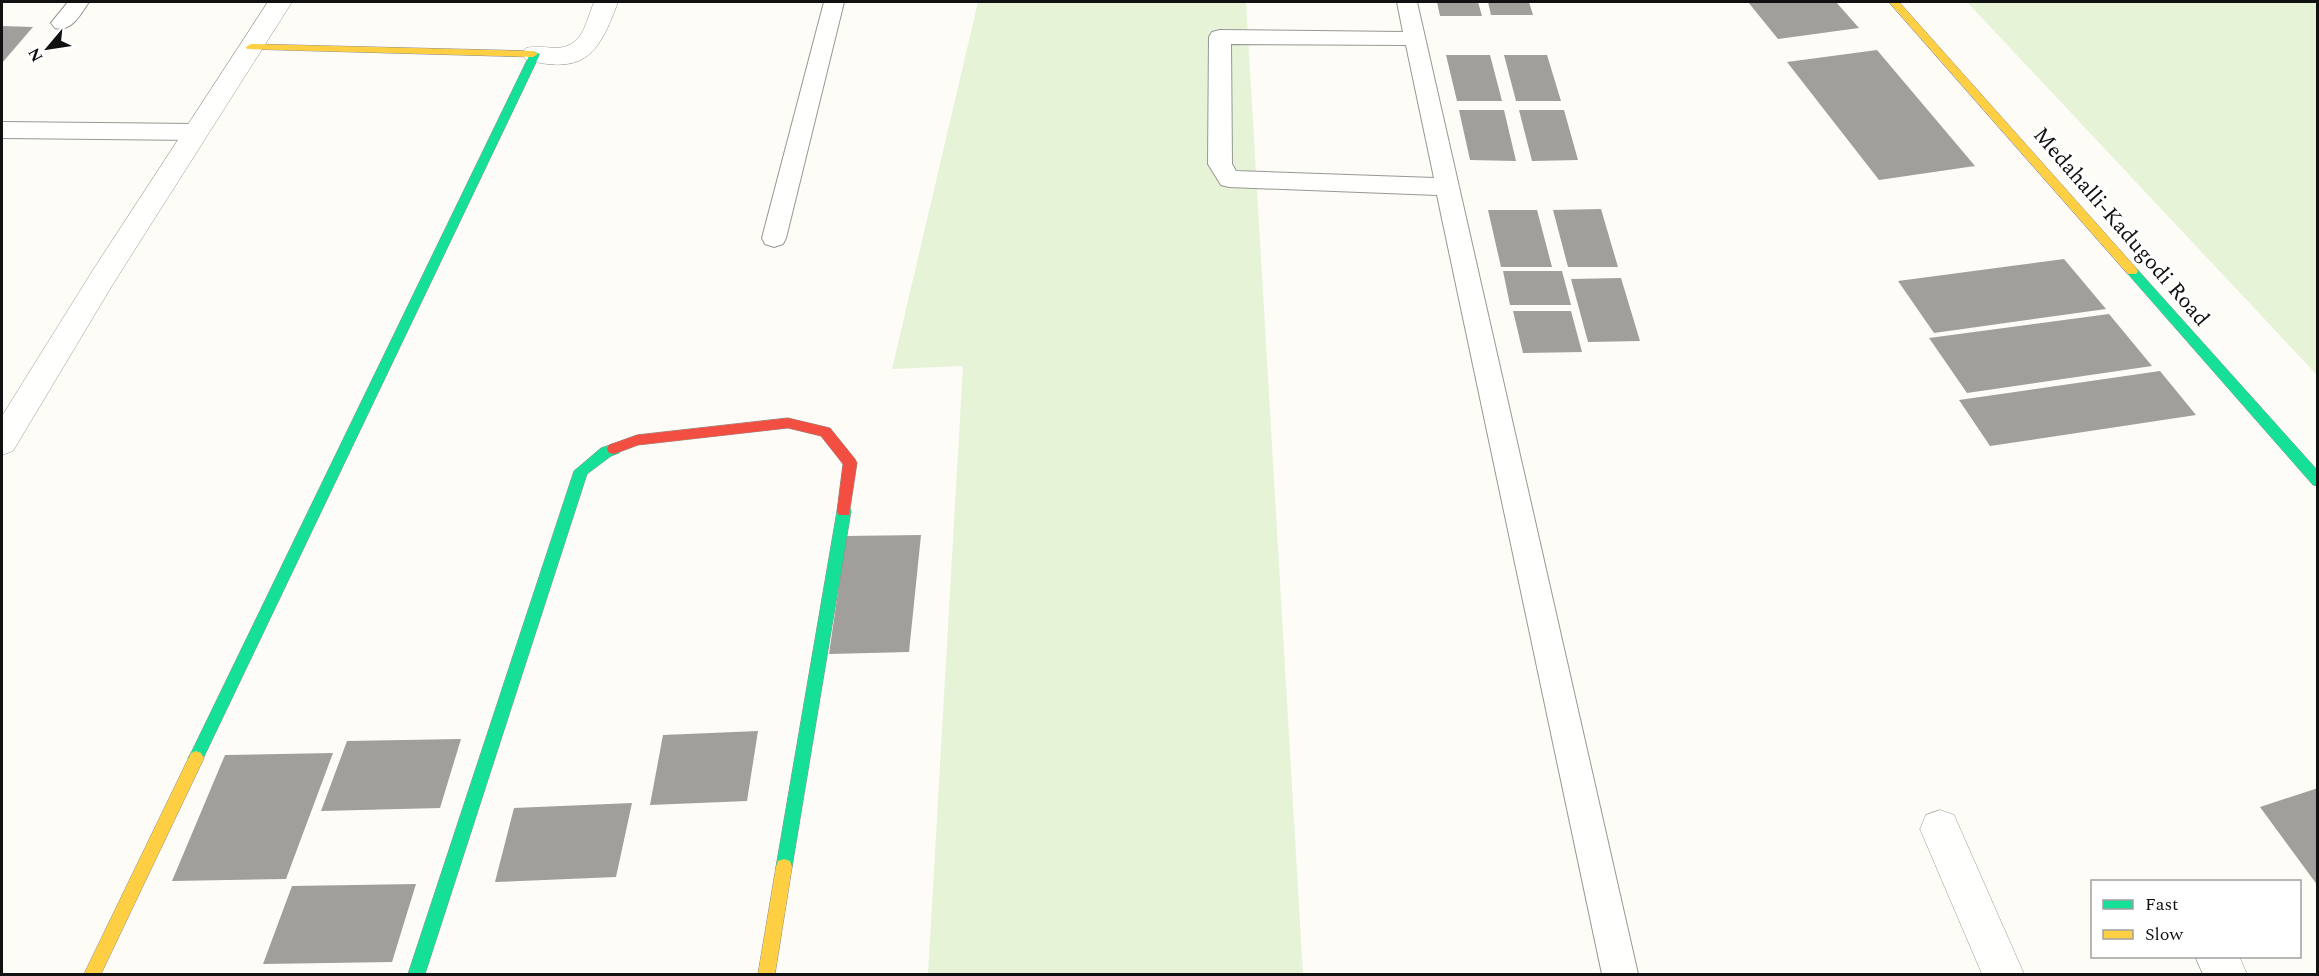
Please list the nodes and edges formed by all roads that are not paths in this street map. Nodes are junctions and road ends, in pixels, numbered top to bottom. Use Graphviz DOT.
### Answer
graph roads {
  1 [pos="79,2"];
  2 [pos="280,2"];
  3 [pos="606,2"];
  4 [pos="834,2"];
  5 [pos="1407,2"];
  6 [pos="1894,2"];
  7 [pos="62,23"];
  8 [pos="1415,39"];
  9 [pos="251,46"];
  10 [pos="535,54"];
  11 [pos="2,130"];
  12 [pos="196,132"];
  13 [pos="1448,187"];
  14 [pos="774,238"];
  15 [pos="2,442"];
  16 [pos="2318,481"];
  17 [pos="1940,829"];
  18 [pos="2217,958"];
  19 [pos="92,975"];
  20 [pos="416,975"];
  21 [pos="766,975"];
  22 [pos="1620,975"];
  23 [pos="2003,975"];
  24 [pos="2226,975"];
  1 -- 7 [label="lane"];
  2 -- 9 [label="street"];
  3 -- 10 [label="street"];
  4 -- 14 [label="lane"];
  5 -- 8 [label="lane"];
  6 -- 16 [label="street, Medahalli-Kadugodi Road"];
  8 -- 13 [label="lane"];
  8 -- 13 [label="lane"];
  9 -- 10 [label="street"];
  9 -- 12 [label="street"];
  10 -- 19 [label="street"];
  11 -- 12 [label="lane"];
  12 -- 15 [label="street"];
  13 -- 22 [label="lane"];
  17 -- 23 [label="street"];
  18 -- 24 [label="street"];
  20 -- 21 [label="street"];
}
